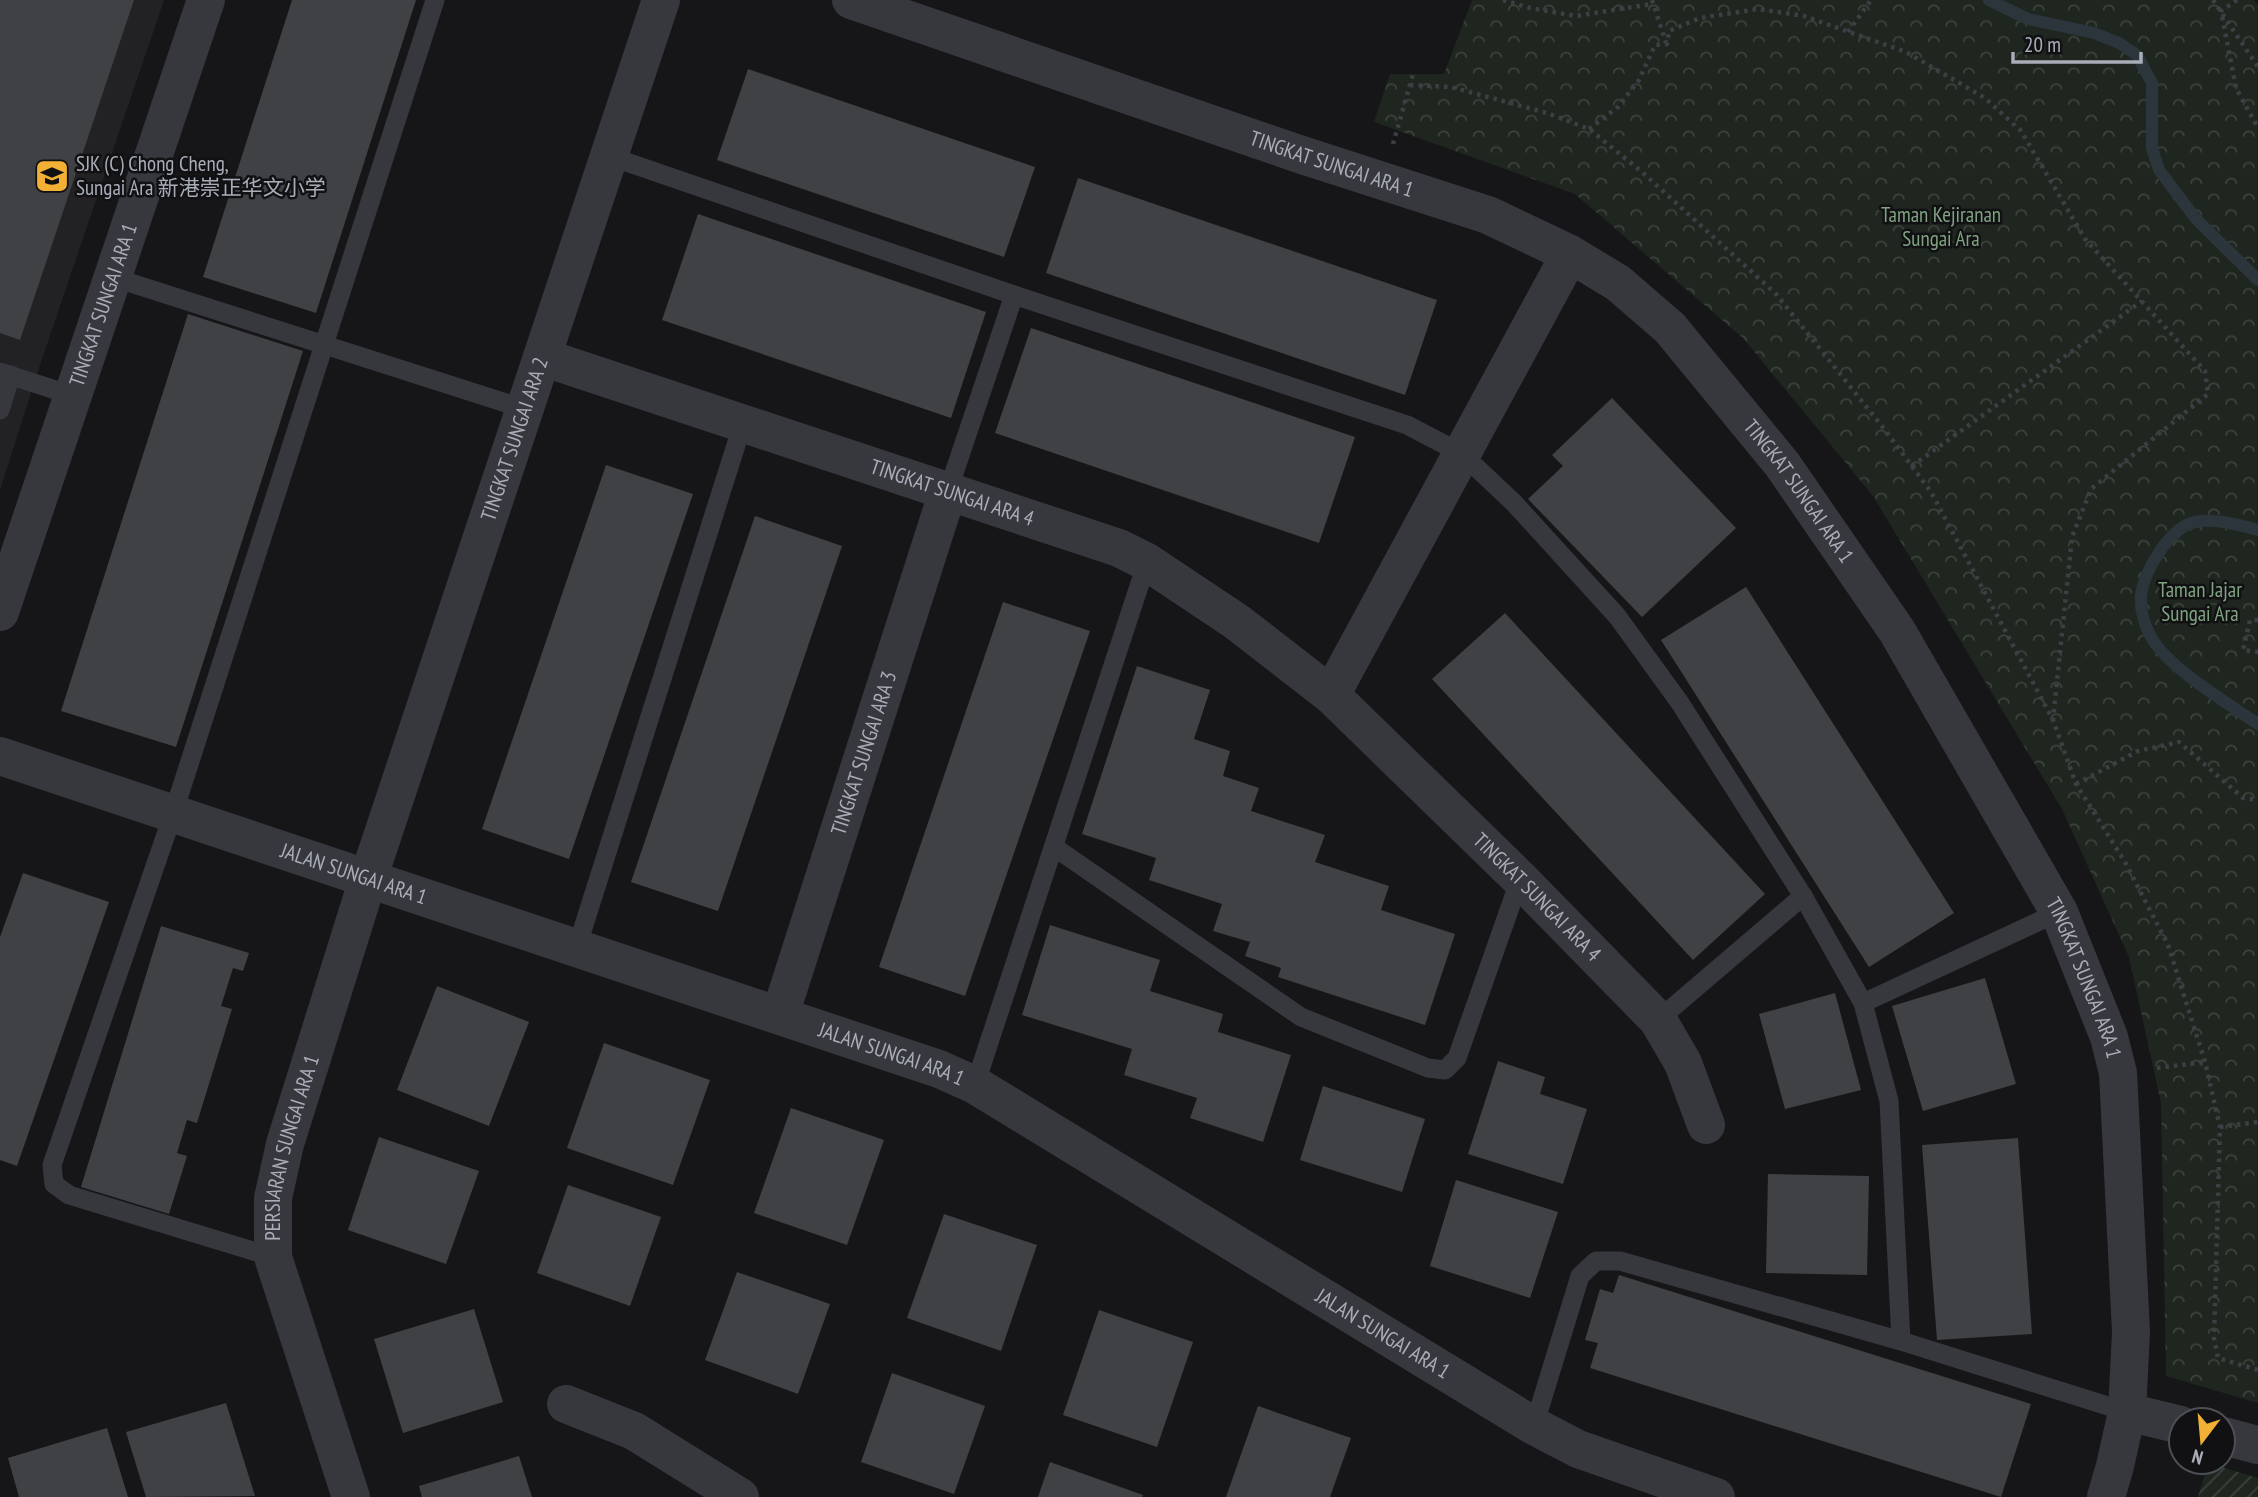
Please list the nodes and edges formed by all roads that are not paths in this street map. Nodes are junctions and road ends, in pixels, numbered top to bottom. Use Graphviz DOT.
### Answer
graph roads {
  1 [pos="205,0"];
  2 [pos="435,0"];
  3 [pos="661,0"];
  4 [pos="851,0"];
  5 [pos="609,156"];
  6 [pos="1570,254"];
  7 [pos="112,277"];
  8 [pos="1014,295"];
  9 [pos="325,345"];
  10 [pos="542,357"];
  11 [pos="6,373"];
  12 [pos="71,396"];
  13 [pos="525,409"];
  14 [pos="0,410"];
  15 [pos="743,423"];
  16 [pos="1461,453"];
  17 [pos="948,491"];
  18 [pos="1147,562"];
  19 [pos="3,596"];
  20 [pos="1331,695"];
  21 [pos="0,756"];
  22 [pos="173,814"];
  23 [pos="1054,847"];
  24 [pos="368,879"];
  25 [pos="1520,879"];
  26 [pos="1803,896"];
  27 [pos="2059,912"];
  28 [pos="577,947"];
  29 [pos="1863,1003"];
  30 [pos="780,1016"];
  31 [pos="1658,1020"];
  32 [pos="975,1085"];
  33 [pos="1706,1125"];
  34 [pos="273,1257"];
  35 [pos="1901,1340"];
  36 [pos="566,1404"];
  37 [pos="2127,1412"];
  38 [pos="2167,1422"];
  39 [pos="1534,1426"];
  40 [pos="2237,1440"];
  41 [pos="2258,1445"];
  42 [pos="1619,1482"];
  43 [pos="351,1497"];
  44 [pos="740,1497"];
  45 [pos="1716,1497"];
  46 [pos="2106,1497"];
  1 -- 7 [label="street, TINGKAT SUNGAI ARA 1"];
  2 -- 9 [label="lane"];
  3 -- 5 [label="street, TINGKAT SUNGAI ARA 2"];
  4 -- 6 [label="street, TINGKAT SUNGAI ARA 1"];
  5 -- 8 [label="lane"];
  5 -- 10 [label="street, TINGKAT SUNGAI ARA 2"];
  6 -- 16 [label="street"];
  6 -- 27 [label="street, TINGKAT SUNGAI ARA 1"];
  7 -- 9 [label="lane"];
  7 -- 12 [label="street, TINGKAT SUNGAI ARA 1"];
  8 -- 16 [label="lane"];
  8 -- 17 [label="lane"];
  9 -- 13 [label="lane"];
  9 -- 22 [label="lane"];
  10 -- 13 [label="street, TINGKAT SUNGAI ARA 2"];
  10 -- 15 [label="street, TINGKAT SUNGAI ARA 4"];
  11 -- 12 [label="lane"];
  11 -- 14 [label="lane"];
  12 -- 19 [label="street, TINGKAT SUNGAI ARA 1"];
  13 -- 24 [label="street, TINGKAT SUNGAI ARA 2"];
  15 -- 17 [label="street, TINGKAT SUNGAI ARA 4"];
  15 -- 28 [label="lane"];
  16 -- 20 [label="street"];
  16 -- 26 [label="lane"];
  17 -- 18 [label="street, TINGKAT SUNGAI ARA 4"];
  17 -- 30 [label="street, TINGKAT SUNGAI ARA 3"];
  18 -- 20 [label="street, TINGKAT SUNGAI ARA 4"];
  18 -- 23 [label="lane"];
  20 -- 25 [label="street, TINGKAT SUNGAI ARA 4"];
  21 -- 22 [label="street, JALAN SUNGAI ARA 1"];
  22 -- 24 [label="street, JALAN SUNGAI ARA 1"];
  22 -- 34 [label="lane"];
  23 -- 25 [label="lane"];
  23 -- 32 [label="lane"];
  24 -- 28 [label="street, JALAN SUNGAI ARA 1"];
  24 -- 34 [label="street, PERSIARAN SUNGAI ARA 1"];
  25 -- 31 [label="street, TINGKAT SUNGAI ARA 4"];
  26 -- 29 [label="lane"];
  26 -- 31 [label="lane"];
  27 -- 29 [label="lane"];
  27 -- 37 [label="street, TINGKAT SUNGAI ARA 1"];
  28 -- 30 [label="street, JALAN SUNGAI ARA 1"];
  29 -- 35 [label="lane"];
  30 -- 32 [label="street, JALAN SUNGAI ARA 1"];
  31 -- 33 [label="street, TINGKAT SUNGAI ARA 4"];
  32 -- 39 [label="street, JALAN SUNGAI ARA 1"];
  34 -- 43 [label="street, PERSIARAN SUNGAI ARA 1"];
  35 -- 37 [label="lane"];
  35 -- 39 [label="lane"];
  36 -- 44 [label="street"];
  37 -- 38 [label="street"];
  37 -- 46 [label="street, TINGKAT SUNGAI ARA 1"];
  39 -- 42 [label="street, JALAN SUNGAI ARA 1"];
  40 -- 41 [label="street"];
  42 -- 45 [label="street, JALAN SUNGAI ARA 1"];
}
